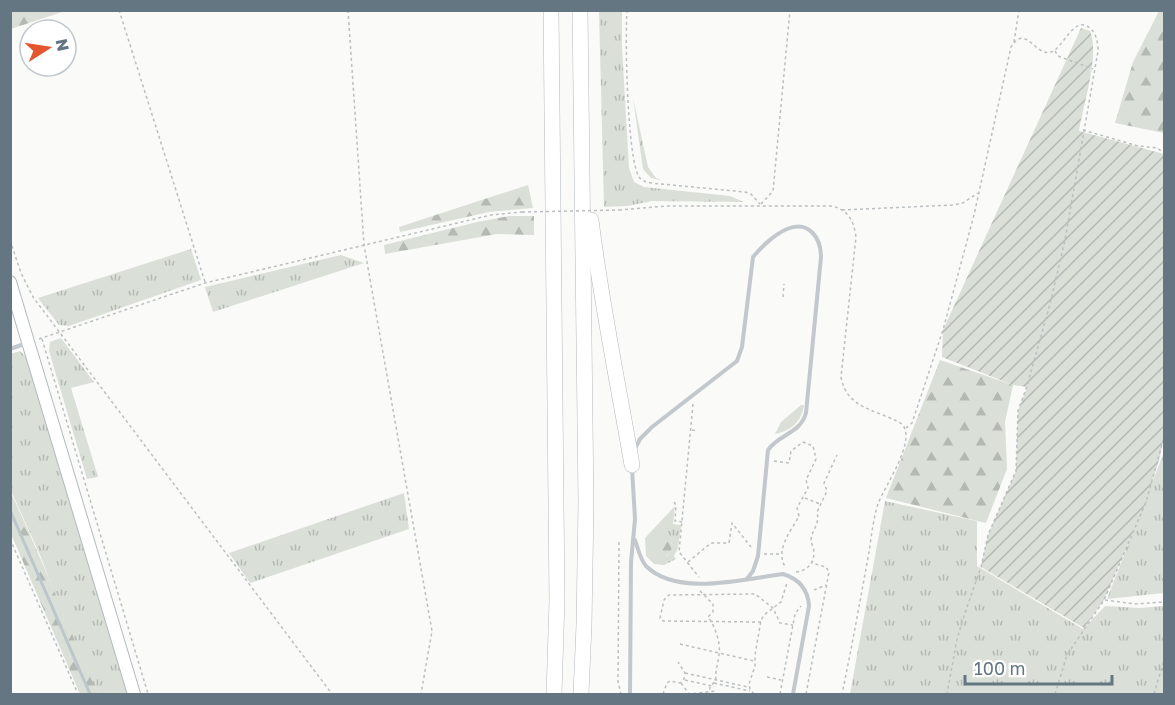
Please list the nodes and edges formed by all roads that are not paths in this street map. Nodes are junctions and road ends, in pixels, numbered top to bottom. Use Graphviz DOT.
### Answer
graph roads {
  1 [pos="551,10"];
  2 [pos="580,10"];
  3 [pos="582,145"];
  4 [pos="10,282"];
  5 [pos="28,343"];
  6 [pos="10,349"];
  7 [pos="632,465"];
  8 [pos="634,536"];
  9 [pos="747,579"];
  10 [pos="134,694"];
  11 [pos="554,694"];
  12 [pos="581,694"];
  13 [pos="630,694"];
  14 [pos="793,694"];
  1 -- 11 [label="highway"];
  2 -- 3 [label="highway"];
  3 -- 7 [label="highway"];
  3 -- 12 [label="highway"];
  4 -- 5 [label="main road"];
  5 -- 6 [label="lane"];
  5 -- 10 [label="main road"];
  7 -- 8 [label="lane"];
  7 -- 9 [label="lane"];
  8 -- 9 [label="lane"];
  8 -- 13 [label="lane"];
  9 -- 14 [label="lane"];
}
